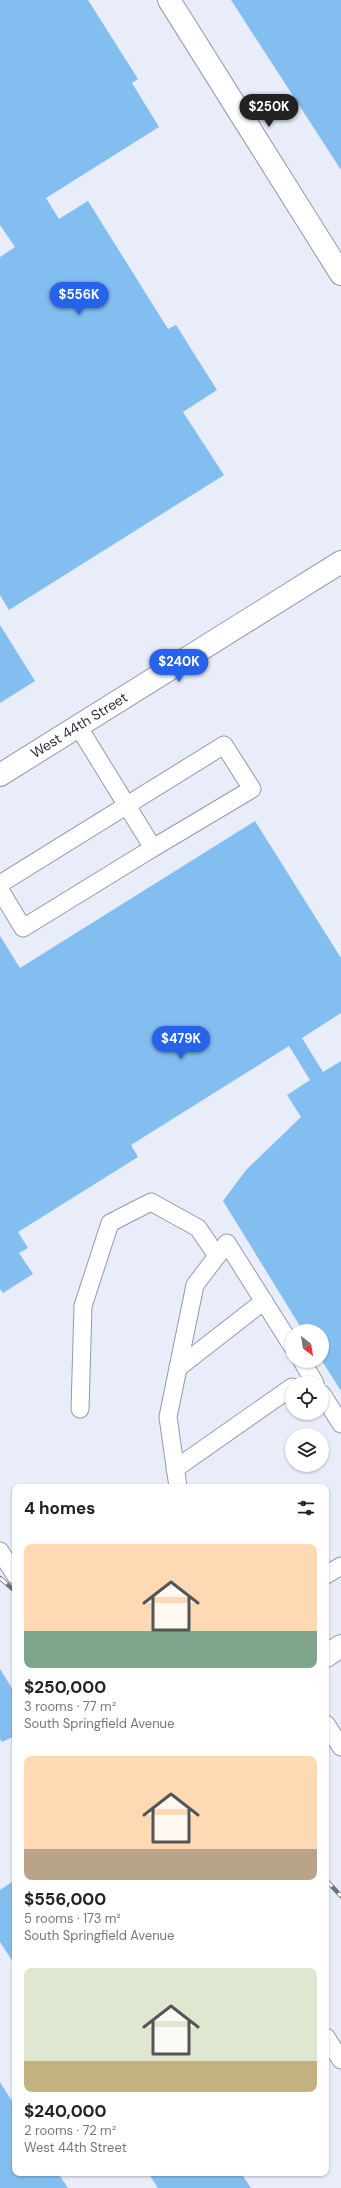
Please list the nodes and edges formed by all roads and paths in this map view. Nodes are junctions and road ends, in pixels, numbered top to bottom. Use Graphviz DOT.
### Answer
graph roads {
  1 [pos="169,0"];
  2 [pos="341,274"];
  3 [pos="341,562"];
  4 [pos="78,726"];
  5 [pos="0,775"];
  6 [pos="127,805"];
  7 [pos="153,848"];
  8 [pos="0,884"];
  9 [pos="0,890"];
  10 [pos="217,1256"];
  11 [pos="264,1301"];
  12 [pos="285,1335"];
  13 [pos="178,1368"];
  14 [pos="285,1392"];
  15 [pos="329,1405"];
  16 [pos="80,1408"];
  17 [pos="341,1424"];
  18 [pos="175,1469"];
  19 [pos="178,1484"];
  20 [pos="0,1551"];
  21 [pos="341,1566"];
  22 [pos="12,1570"];
  23 [pos="329,1574"];
  24 [pos="341,1646"];
  25 [pos="329,1654"];
  26 [pos="329,1729"];
  27 [pos="341,1747"];
  28 [pos="329,2042"];
  29 [pos="341,2060"];
  1 -- 2 [label="street"];
  3 -- 4 [label="street, West 44th Street"];
  4 -- 5 [label="street, West 44th Street"];
  4 -- 6 [label="lane"];
  6 -- 7 [label="lane"];
  6 -- 7 [label="lane"];
  6 -- 8 [label="lane"];
  7 -- 9 [label="lane"];
  10 -- 11 [label="lane"];
  10 -- 13 [label="lane"];
  10 -- 16 [label="lane"];
  11 -- 12 [label="lane"];
  11 -- 13 [label="lane"];
  13 -- 18 [label="lane"];
  14 -- 18 [label="lane"];
  15 -- 17 [label="lane"];
  18 -- 19 [label="lane"];
  20 -- 22 [label="lane"];
  21 -- 23 [label="lane"];
  24 -- 25 [label="street"];
  26 -- 27 [label="lane"];
  28 -- 29 [label="lane"];
}
